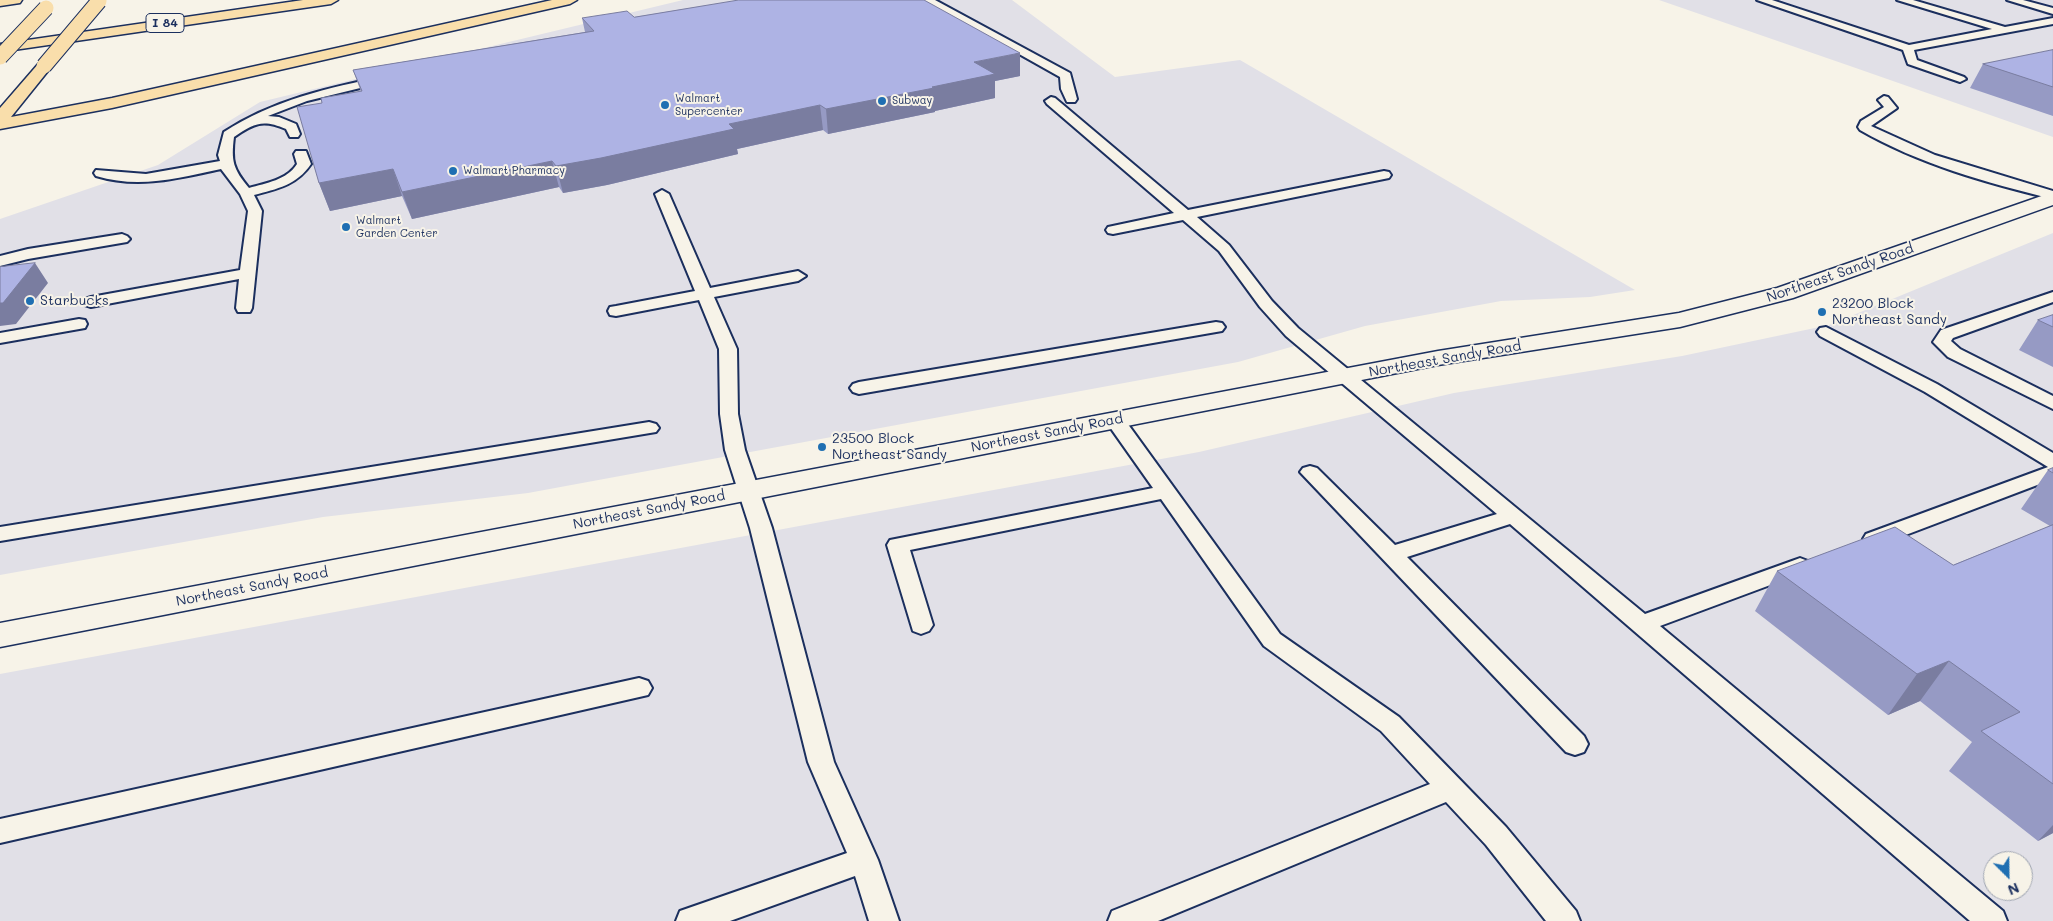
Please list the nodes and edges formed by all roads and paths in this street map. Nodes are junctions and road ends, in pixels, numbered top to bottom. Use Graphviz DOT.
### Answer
graph roads {
  1 [pos="14,0"];
  2 [pos="99,0"];
  3 [pos="331,0"];
  4 [pos="570,0"];
  5 [pos="928,0"];
  6 [pos="1762,0"];
  7 [pos="1902,0"];
  8 [pos="2012,0"];
  9 [pos="0,2"];
  10 [pos="49,4"];
  11 [pos="2053,11"];
  12 [pos="105,17"];
  13 [pos="2053,21"];
  14 [pos="2028,26"];
  15 [pos="2006,30"];
  16 [pos="0,32"];
  17 [pos="2053,33"];
  18 [pos="0,48"];
  19 [pos="1908,48"];
  20 [pos="0,57"];
  21 [pos="400,75"];
  22 [pos="1960,79"];
  23 [pos="1072,99"];
  24 [pos="1884,100"];
  25 [pos="1051,101"];
  26 [pos="0,119"];
  27 [pos="248,120"];
  28 [pos="0,124"];
  29 [pos="294,134"];
  30 [pos="300,154"];
  31 [pos="227,164"];
  32 [pos="101,173"];
  33 [pos="1384,176"];
  34 [pos="246,193"];
  35 [pos="662,194"];
  36 [pos="2053,196"];
  37 [pos="1186,215"];
  38 [pos="1113,230"];
  39 [pos="122,239"];
  40 [pos="0,261"];
  41 [pos="248,273"];
  42 [pos="798,276"];
  43 [pos="706,294"];
  44 [pos="2053,298"];
  45 [pos="91,302"];
  46 [pos="244,308"];
  47 [pos="616,311"];
  48 [pos="80,324"];
  49 [pos="1216,327"];
  50 [pos="1826,332"];
  51 [pos="0,338"];
  52 [pos="1346,376"];
  53 [pos="859,388"];
  54 [pos="2053,403"];
  55 [pos="1114,420"];
  56 [pos="649,428"];
  57 [pos="2053,462"];
  58 [pos="1310,472"];
  59 [pos="2053,472"];
  60 [pos="748,491"];
  61 [pos="1165,492"];
  62 [pos="1513,516"];
  63 [pos="0,534"];
  64 [pos="1857,545"];
  65 [pos="1391,554"];
  66 [pos="1820,559"];
  67 [pos="1642,624"];
  68 [pos="921,625"];
  69 [pos="0,635"];
  70 [pos="640,688"];
  71 [pos="1575,744"];
  72 [pos="1450,788"];
  73 [pos="0,831"];
  74 [pos="864,860"];
  75 [pos="691,921"];
  76 [pos="884,921"];
  77 [pos="1123,921"];
  78 [pos="1565,921"];
  79 [pos="1992,921"];
  1 -- 9 [label="highway"];
  2 -- 26 [label="highway, bridge"];
  3 -- 18 [label="highway, I 84"];
  4 -- 28 [label="highway"];
  5 -- 23 [label="lane"];
  6 -- 19 [label="lane"];
  7 -- 15 [label="lane"];
  8 -- 11 [label="lane"];
  10 -- 20 [label="highway, bridge"];
  12 -- 16 [label="highway"];
  13 -- 14 [label="lane"];
  14 -- 15 [label="lane"];
  14 -- 17 [label="lane"];
  15 -- 19 [label="lane"];
  19 -- 22 [label="lane"];
  21 -- 27 [label="lane"];
  24 -- 36 [label="lane"];
  25 -- 37 [label="lane"];
  27 -- 29 [label="lane"];
  27 -- 31 [label="lane"];
  30 -- 34 [label="lane"];
  31 -- 32 [label="lane"];
  31 -- 34 [label="lane"];
  33 -- 37 [label="lane"];
  34 -- 41 [label="lane"];
  35 -- 43 [label="lane"];
  36 -- 52 [label="main road, Northeast Sandy Road"];
  37 -- 38 [label="lane"];
  37 -- 52 [label="lane"];
  39 -- 40 [label="lane"];
  41 -- 45 [label="lane"];
  41 -- 46 [label="lane"];
  42 -- 43 [label="lane"];
  43 -- 47 [label="lane"];
  43 -- 60 [label="lane"];
  44 -- 54 [label="lane"];
  48 -- 51 [label="lane"];
  49 -- 53 [label="lane"];
  50 -- 57 [label="lane"];
  52 -- 55 [label="main road, Northeast Sandy Road"];
  52 -- 62 [label="lane"];
  55 -- 60 [label="main road, Northeast Sandy Road"];
  55 -- 61 [label="lane"];
  56 -- 63 [label="lane"];
  58 -- 65 [label="lane"];
  59 -- 64 [label="lane"];
  60 -- 69 [label="main road, Northeast Sandy Road"];
  60 -- 74 [label="lane"];
  61 -- 68 [label="lane"];
  61 -- 72 [label="lane"];
  62 -- 65 [label="lane"];
  62 -- 67 [label="lane"];
  65 -- 71 [label="lane"];
  66 -- 67 [label="lane"];
  67 -- 79 [label="lane"];
  70 -- 73 [label="lane"];
  72 -- 77 [label="lane"];
  72 -- 78 [label="lane"];
  74 -- 75 [label="lane"];
  74 -- 76 [label="lane"];
}
